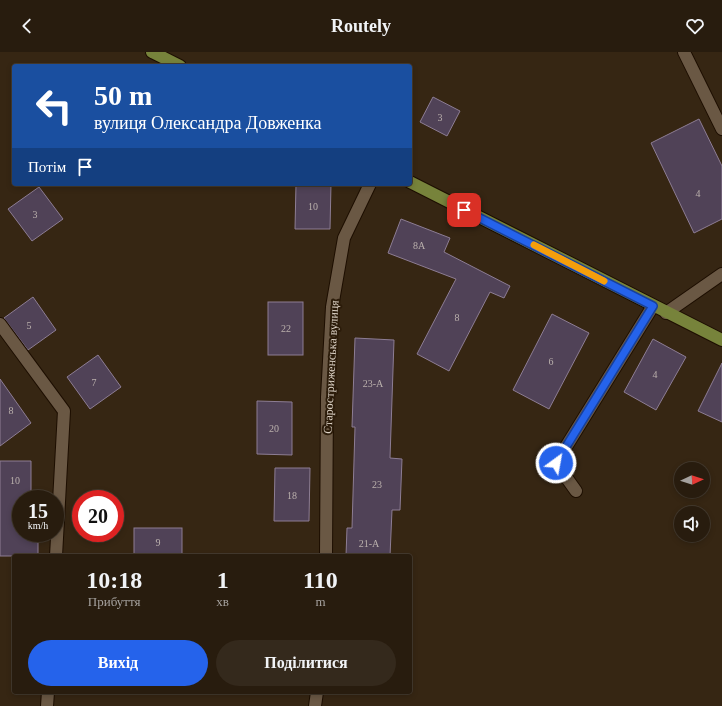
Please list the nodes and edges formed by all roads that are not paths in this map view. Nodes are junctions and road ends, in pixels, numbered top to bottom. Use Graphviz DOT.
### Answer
graph roads {
  1 [pos="152,52"];
  2 [pos="684,52"];
  3 [pos="176,64"];
  4 [pos="722,129"];
  5 [pos="412,183"];
  6 [pos="369,186"];
  7 [pos="722,274"];
  8 [pos="653,306"];
  9 [pos="666,312"];
  10 [pos="0,324"];
  11 [pos="722,340"];
  12 [pos="576,491"];
  13 [pos="56,554"];
  14 [pos="326,554"];
  15 [pos="48,694"];
  16 [pos="317,694"];
  17 [pos="47,706"];
  18 [pos="315,706"];
  1 -- 3 [label="main road"];
  2 -- 4 [label="street"];
  5 -- 8 [label="main road"];
  6 -- 14 [label="street, Старостриженська вулиця"];
  7 -- 9 [label="street"];
  8 -- 9 [label="main road"];
  8 -- 12 [label="street"];
  9 -- 11 [label="main road"];
  10 -- 13 [label="street"];
  15 -- 17 [label="street"];
  16 -- 18 [label="street"];
}
